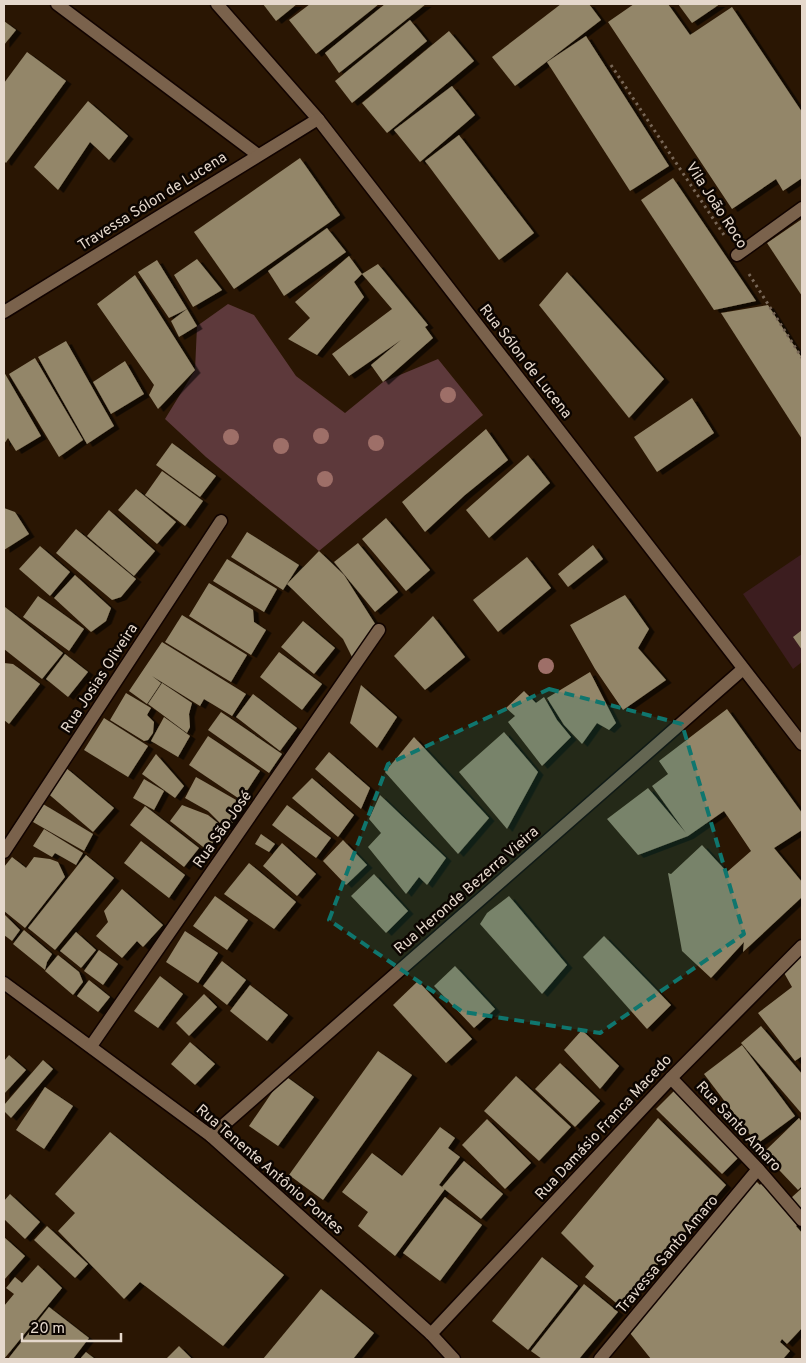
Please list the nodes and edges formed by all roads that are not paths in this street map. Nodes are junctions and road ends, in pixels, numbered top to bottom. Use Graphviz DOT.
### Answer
graph roads {
  1 [pos="57,4"];
  2 [pos="217,4"];
  3 [pos="318,119"];
  4 [pos="258,154"];
  5 [pos="802,208"];
  6 [pos="737,255"];
  7 [pos="4,312"];
  8 [pos="221,522"];
  9 [pos="379,630"];
  10 [pos="743,669"];
  11 [pos="802,744"];
  12 [pos="4,852"];
  13 [pos="802,946"];
  14 [pos="4,982"];
  15 [pos="91,1046"];
  16 [pos="671,1078"];
  17 [pos="211,1136"];
  18 [pos="758,1169"];
  19 [pos="802,1220"];
  20 [pos="431,1334"];
  21 [pos="454,1359"];
  22 [pos="600,1359"];
  1 -- 4 [label="street"];
  2 -- 3 [label="street, Rua Sólon de Lucena"];
  3 -- 4 [label="street, Travessa Sólon de Lucena"];
  3 -- 10 [label="street, Rua Sólon de Lucena"];
  4 -- 7 [label="street, Travessa Sólon de Lucena"];
  5 -- 6 [label="street"];
  8 -- 12 [label="street, Rua Josias Oliveira"];
  9 -- 15 [label="street, Rua São José"];
  10 -- 11 [label="street, Rua Sólon de Lucena"];
  10 -- 17 [label="street, Rua Heronde Bezerra Vieira"];
  13 -- 16 [label="street, Rua Damásio Franca Macedo"];
  14 -- 15 [label="street, Rua Tenente Antônio Pontes"];
  15 -- 17 [label="street, Rua Tenente Antônio Pontes"];
  16 -- 18 [label="street, Rua Santo Amaro"];
  16 -- 20 [label="street, Rua Damásio Franca Macedo"];
  17 -- 20 [label="street, Rua Tenente Antônio Pontes"];
  18 -- 19 [label="street, Rua Santo Amaro"];
  18 -- 22 [label="street, Travessa Santo Amaro"];
  20 -- 21 [label="street, Rua Tenente Antônio Pontes"];
}
